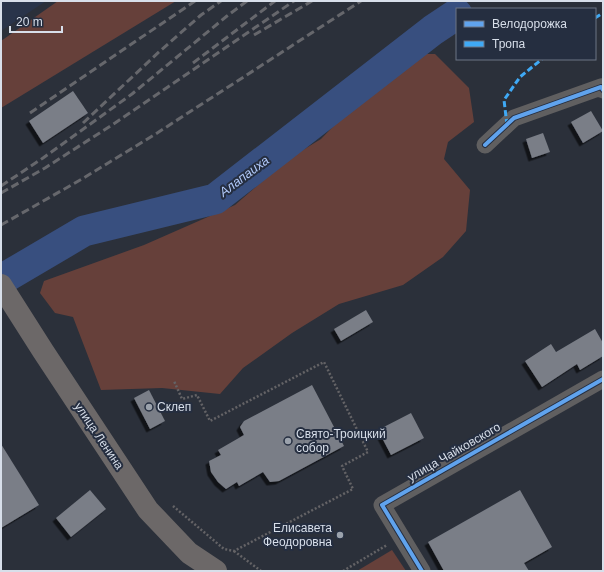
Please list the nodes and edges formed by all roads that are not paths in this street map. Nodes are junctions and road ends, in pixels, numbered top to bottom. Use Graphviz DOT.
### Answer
graph roads {
  1 [pos="602,88"];
  2 [pos="485,146"];
  3 [pos="1,285"];
  4 [pos="603,379"];
  5 [pos="189,553"];
  6 [pos="200,571"];
  7 [pos="216,571"];
  8 [pos="422,571"];
  1 -- 2 [label="street"];
  3 -- 5 [label="main road, улица Ленина"];
  4 -- 8 [label="street, улица Чайковского"];
  5 -- 6 [label="main road"];
  5 -- 7 [label="main road, улица Ленина"];
}
